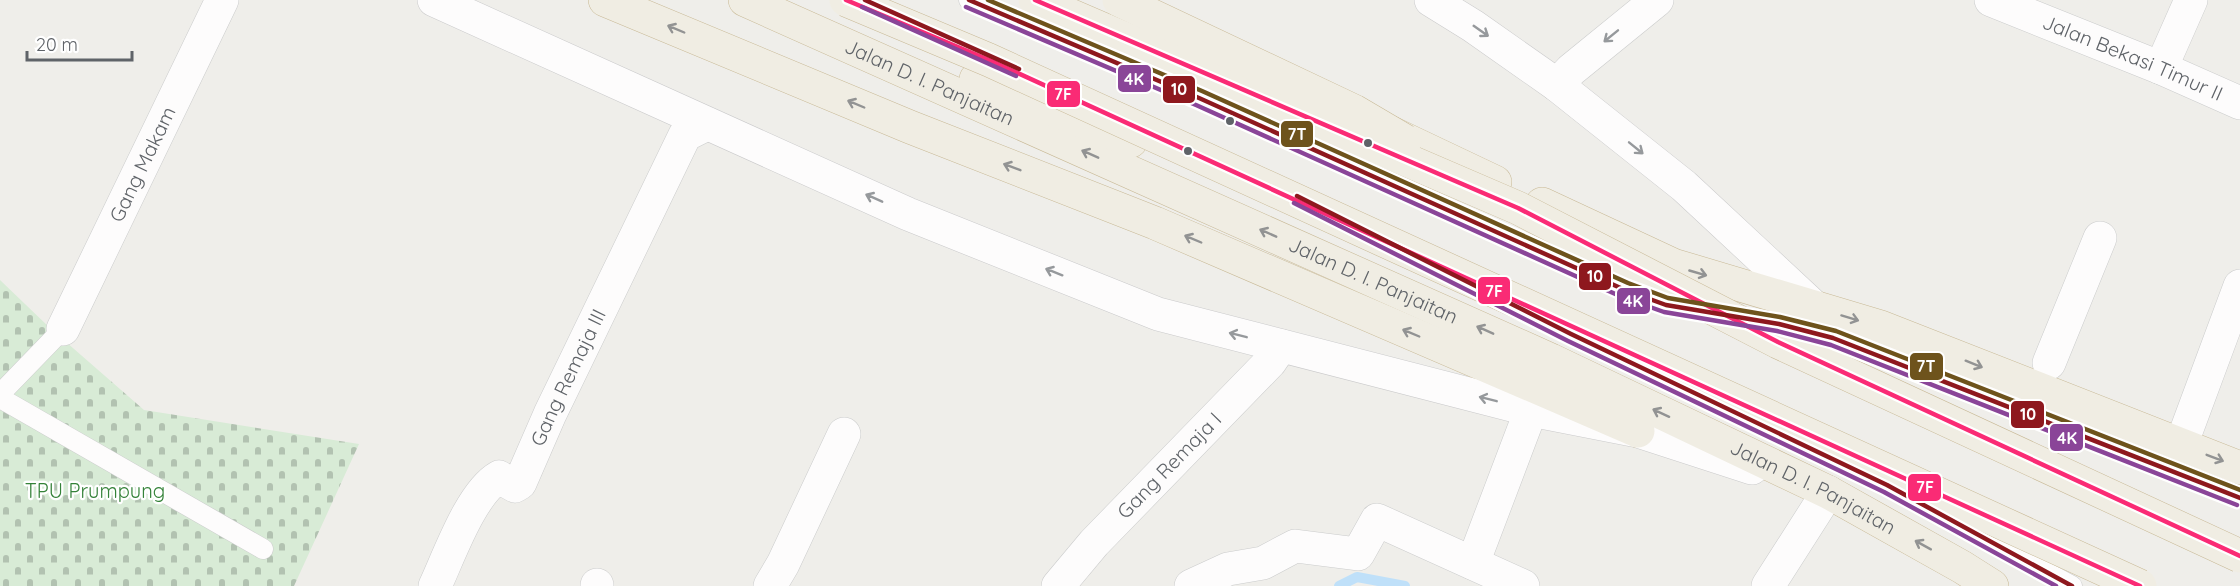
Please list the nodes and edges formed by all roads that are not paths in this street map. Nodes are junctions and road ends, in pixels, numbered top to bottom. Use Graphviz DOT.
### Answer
graph roads {
  1 [pos="222,0"];
  2 [pos="434,0"];
  3 [pos="605,0"];
  4 [pos="745,0"];
  5 [pos="777,0"];
  6 [pos="846,0"];
  7 [pos="865,0"];
  8 [pos="969,0"];
  9 [pos="1035,0"];
  10 [pos="1112,0"];
  11 [pos="1119,0"];
  12 [pos="1431,0"];
  13 [pos="1657,0"];
  14 [pos="1991,0"];
  15 [pos="2191,0"];
  16 [pos="2161,68"];
  17 [pos="1557,85"];
  18 [pos="2240,103"];
  19 [pos="689,123"];
  20 [pos="1518,208"];
  21 [pos="2100,238"];
  22 [pos="1384,241"];
  23 [pos="2240,286"];
  24 [pos="1814,307"];
  25 [pos="63,329"];
  26 [pos="1281,346"];
  27 [pos="2049,363"];
  28 [pos="0,396"];
  29 [pos="1531,410"];
  30 [pos="1638,431"];
  31 [pos="844,434"];
  32 [pos="2181,445"];
  33 [pos="2240,468"];
  34 [pos="1828,492"];
  35 [pos="2240,498"];
  36 [pos="263,549"];
  37 [pos="2240,556"];
  38 [pos="1473,562"];
  39 [pos="1972,576"];
  40 [pos="435,586"];
  41 [pos="770,586"];
  42 [pos="1058,586"];
  43 [pos="1191,586"];
  44 [pos="1523,586"];
  45 [pos="1768,586"];
  46 [pos="1992,586"];
  47 [pos="2072,586"];
  48 [pos="2140,586"];
  1 -- 25 [label="street, Gang Makam"];
  2 -- 19 [label="street"];
  30 -- 3 [label="highway, one-way"];
  34 -- 4 [label="highway, Jalan D. I. Panjaitan, one-way"];
  5 -- 22 [label="highway, bridge"];
  6 -- 22 [label="highway, bridge"];
  7 -- 47 [label="lane"];
  8 -- 35 [label="lane"];
  9 -- 20 [label="highway, bridge"];
  10 -- 24 [label="highway, one-way"];
  11 -- 20 [label="highway, bridge"];
  12 -- 17 [label="street, one-way"];
  13 -- 17 [label="street, one-way"];
  14 -- 16 [label="street, Jalan Bekasi Timur II"];
  15 -- 16 [label="street"];
  16 -- 18 [label="street, Jalan Bekasi Timur II"];
  17 -- 24 [label="street, one-way"];
  26 -- 19 [label="street, one-way"];
  19 -- 40 [label="street, Gang Remaja III"];
  20 -- 37 [label="highway, bridge"];
  21 -- 27 [label="street"];
  22 -- 48 [label="highway, bridge"];
  23 -- 32 [label="street"];
  24 -- 32 [label="highway, one-way"];
  25 -- 28 [label="lane"];
  29 -- 26 [label="street, one-way"];
  26 -- 42 [label="street, Gang Remaja I"];
  28 -- 36 [label="lane"];
  29 -- 30 [label="street"];
  29 -- 38 [label="street"];
  30 -- 34 [label="street"];
  31 -- 41 [label="street"];
  32 -- 33 [label="highway, one-way"];
  39 -- 34 [label="highway, Jalan D. I. Panjaitan, one-way"];
  34 -- 45 [label="street"];
  38 -- 43 [label="street"];
  38 -- 44 [label="street"];
  39 -- 46 [label="highway, Jalan D. I. Panjaitan"];
}
